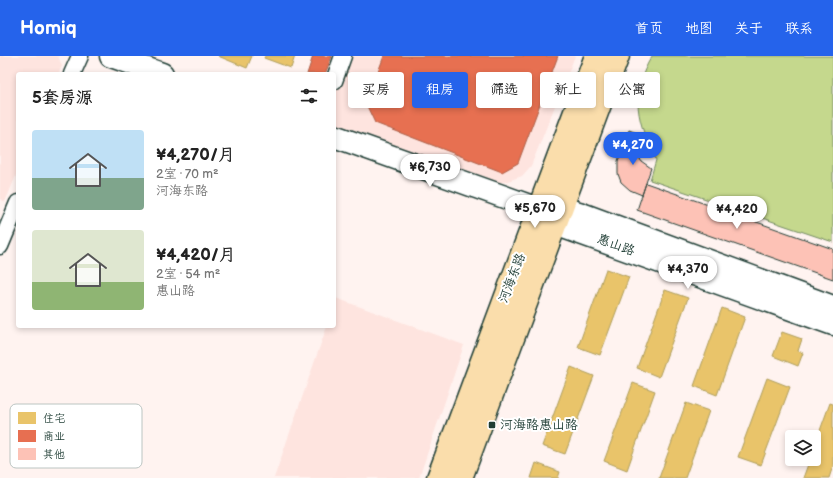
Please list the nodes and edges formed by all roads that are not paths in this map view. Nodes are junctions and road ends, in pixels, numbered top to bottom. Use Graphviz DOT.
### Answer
graph roads {
  1 [pos="80,56"];
  2 [pos="112,56"];
  3 [pos="343,56"];
  4 [pos="596,56"];
  5 [pos="618,56"];
  6 [pos="73,72"];
  7 [pos="156,72"];
  8 [pos="336,75"];
  9 [pos="336,137"];
  10 [pos="16,208"];
  11 [pos="538,209"];
  12 [pos="558,216"];
  13 [pos="0,246"];
  14 [pos="833,307"];
  15 [pos="833,324"];
  16 [pos="438,478"];
  17 [pos="461,478"];
  1 -- 6 [label="street"];
  2 -- 7 [label="street"];
  3 -- 8 [label="street"];
  4 -- 11 [label="main road, 河海东路"];
  5 -- 12 [label="main road, 河海东路"];
  9 -- 11 [label="street, 惠山路"];
  10 -- 13 [label="street"];
  11 -- 12 [label="street, 惠山路"];
  11 -- 16 [label="main road, 河海东路"];
  12 -- 14 [label="street, 惠山路"];
  12 -- 15 [label="street, 惠山路"];
  12 -- 17 [label="main road, 河海东路"];
}
